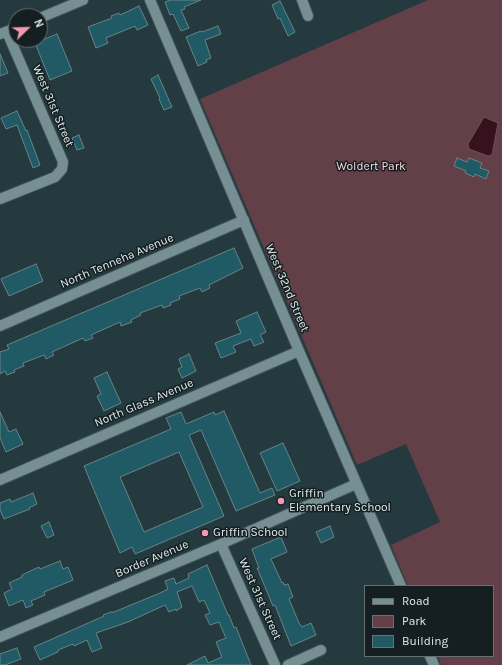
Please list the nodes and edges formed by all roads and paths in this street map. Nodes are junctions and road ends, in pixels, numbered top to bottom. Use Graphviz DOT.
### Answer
graph roads {
  1 [pos="83,0"];
  2 [pos="150,0"];
  3 [pos="302,0"];
  4 [pos="48,15"];
  5 [pos="308,16"];
  6 [pos="15,48"];
  7 [pos="0,199"];
  8 [pos="244,220"];
  9 [pos="0,326"];
  10 [pos="299,350"];
  11 [pos="0,480"];
  12 [pos="356,484"];
  13 [pos="221,544"];
  14 [pos="401,585"];
  15 [pos="0,637"];
  16 [pos="321,650"];
  17 [pos="275,665"];
  18 [pos="288,665"];
  1 -- 4 [label="street"];
  2 -- 8 [label="street, West 32nd Street"];
  3 -- 5 [label="street"];
  6 -- 7 [label="street, West 31st Street"];
  8 -- 9 [label="street, North Tenneha Avenue"];
  8 -- 10 [label="street, West 32nd Street"];
  10 -- 11 [label="street, North Glass Avenue"];
  10 -- 12 [label="street, West 32nd Street"];
  12 -- 13 [label="street, Border Avenue"];
  12 -- 14 [label="street, West 32nd Street"];
  13 -- 15 [label="street, Border Avenue"];
  13 -- 17 [label="street, West 31st Street"];
  16 -- 18 [label="street"];
}
